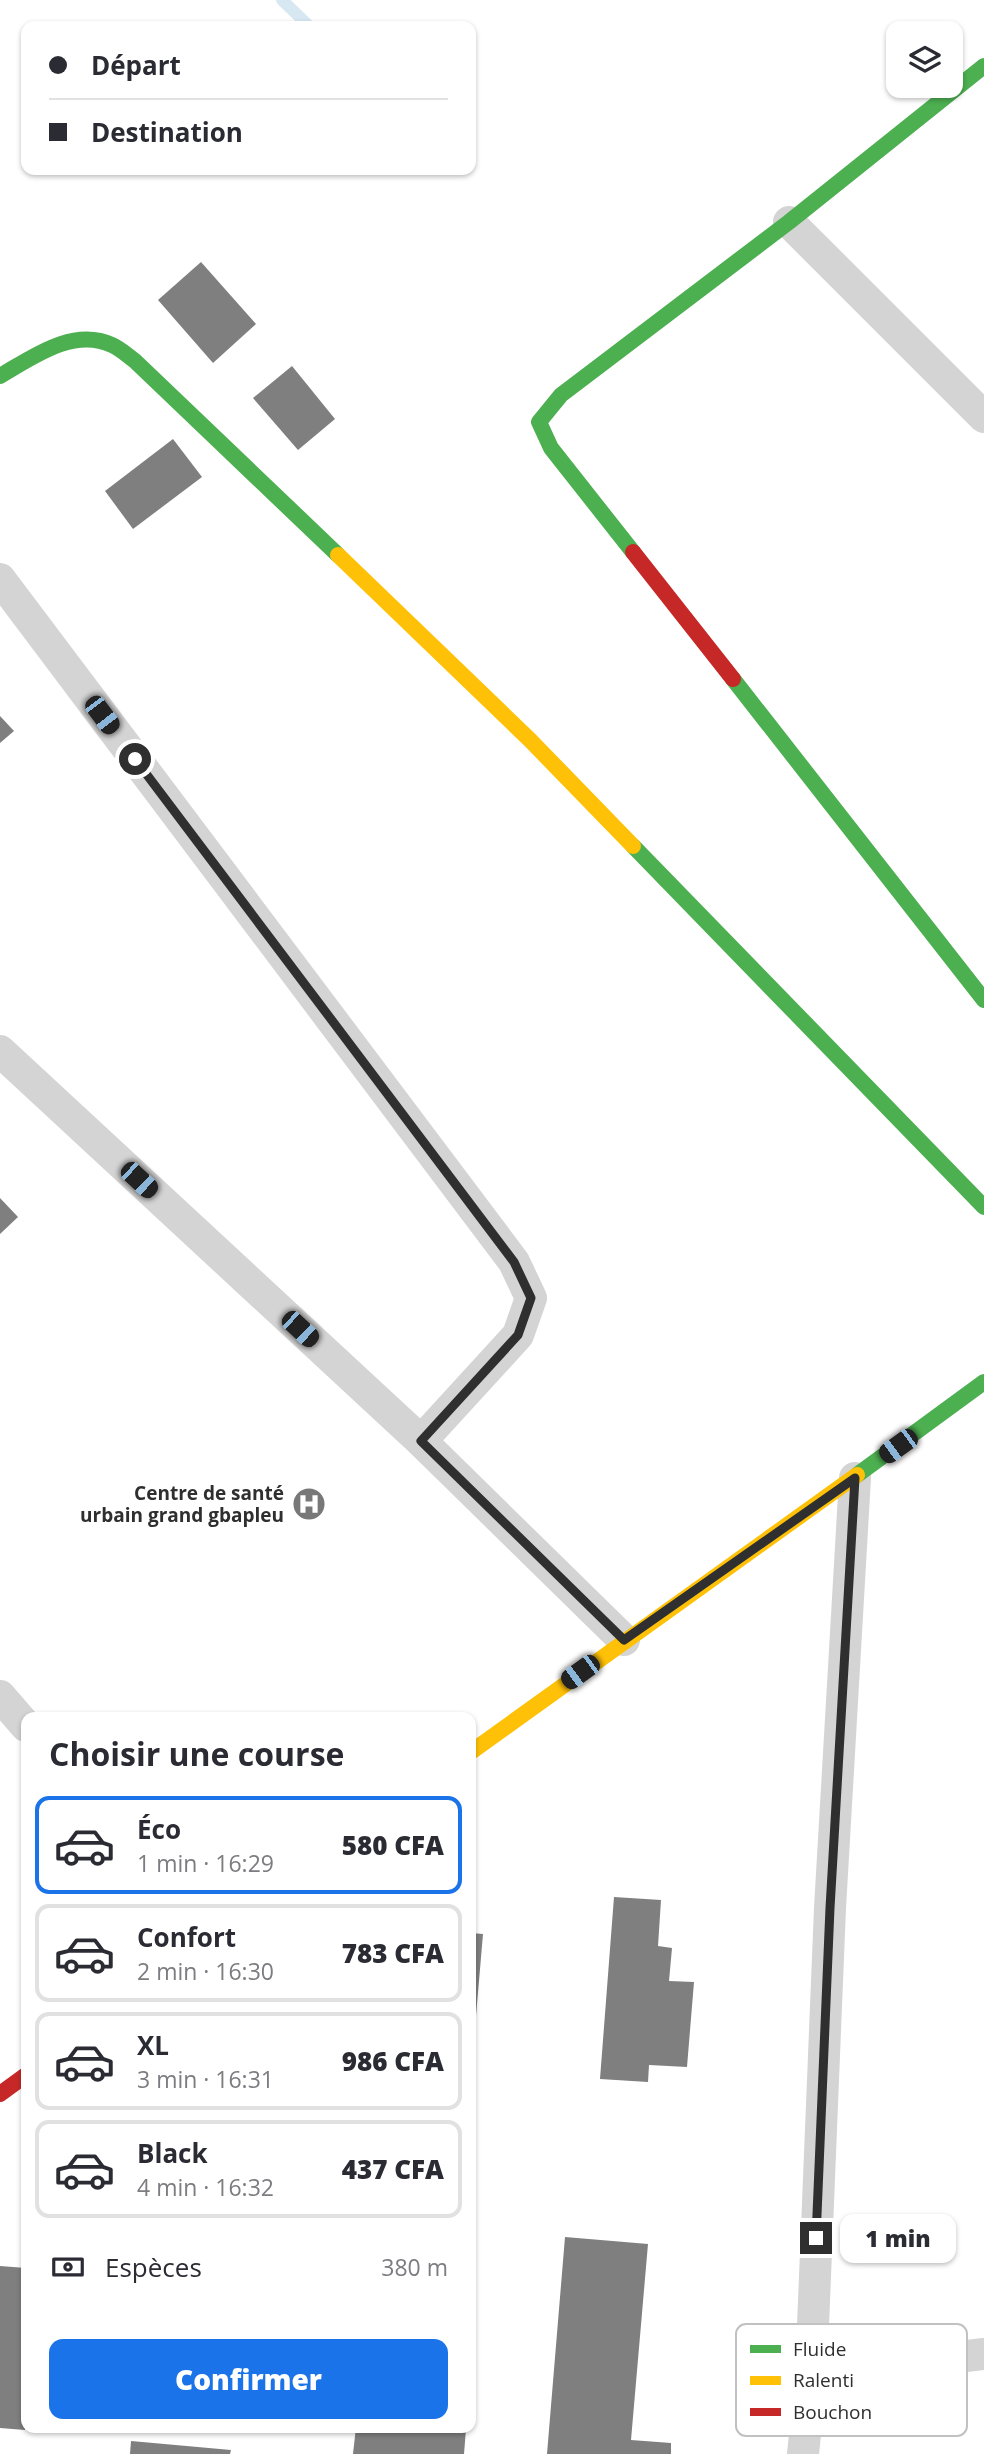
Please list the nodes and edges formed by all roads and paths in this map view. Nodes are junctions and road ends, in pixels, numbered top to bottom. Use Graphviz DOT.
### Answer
graph roads {
  1 [pos="984,66"];
  2 [pos="789,222"];
  3 [pos="0,376"];
  4 [pos="984,417"];
  5 [pos="0,579"];
  6 [pos="984,1000"];
  7 [pos="6,1067"];
  8 [pos="984,1207"];
  9 [pos="984,1382"];
  10 [pos="421,1441"];
  11 [pos="855,1478"];
  12 [pos="624,1640"];
  13 [pos="0,1696"];
  14 [pos="21,1720"];
  15 [pos="476,1748"];
  16 [pos="21,2079"];
  17 [pos="0,2094"];
  18 [pos="813,2324"];
  19 [pos="805,2436"];
  20 [pos="803,2454"];
  1 -- 2 [label="street"];
  2 -- 4 [label="street"];
  2 -- 6 [label="street"];
  3 -- 8 [label="street"];
  5 -- 10 [label="street"];
  7 -- 10 [label="street"];
  9 -- 11 [label="street"];
  10 -- 12 [label="street"];
  11 -- 12 [label="street"];
  11 -- 18 [label="street"];
  12 -- 15 [label="street"];
  13 -- 14 [label="street"];
  16 -- 17 [label="street"];
  19 -- 20 [label="street"];
}
